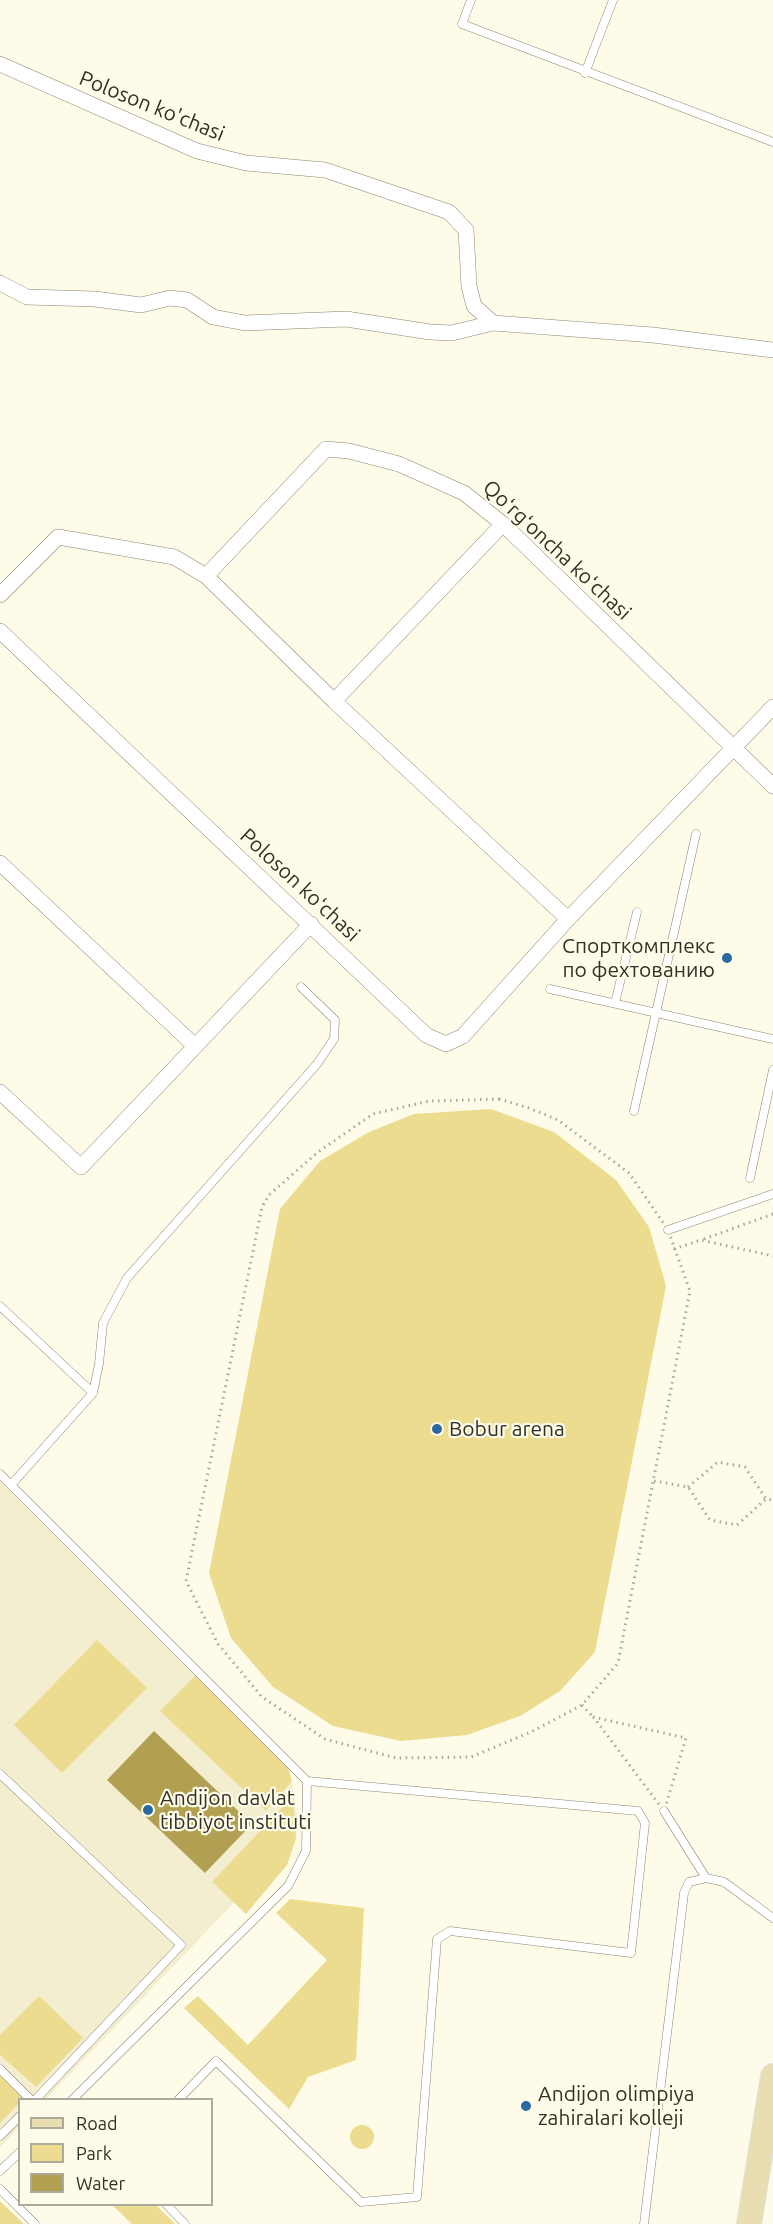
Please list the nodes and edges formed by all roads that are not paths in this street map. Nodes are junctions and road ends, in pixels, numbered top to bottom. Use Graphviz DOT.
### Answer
graph roads {
  1 [pos="471,0"];
  2 [pos="613,0"];
  3 [pos="0,64"];
  4 [pos="585,73"];
  5 [pos="773,142"];
  6 [pos="0,284"];
  7 [pos="493,323"];
  8 [pos="773,350"];
  9 [pos="503,524"];
  10 [pos="206,576"];
  11 [pos="0,595"];
  12 [pos="0,631"];
  13 [pos="334,701"];
  14 [pos="773,707"];
  15 [pos="735,747"];
  16 [pos="773,786"];
  17 [pos="696,834"];
  18 [pos="0,863"];
  19 [pos="637,912"];
  20 [pos="568,920"];
  21 [pos="311,924"];
  22 [pos="301,987"];
  23 [pos="550,989"];
  24 [pos="615,1003"];
  25 [pos="656,1011"];
  26 [pos="773,1039"];
  27 [pos="194,1045"];
  28 [pos="773,1070"];
  29 [pos="0,1092"];
  30 [pos="634,1112"];
  31 [pos="750,1178"];
  32 [pos="773,1194"];
  33 [pos="668,1230"];
  34 [pos="0,1306"];
  35 [pos="93,1393"];
  36 [pos="0,1473"];
  37 [pos="12,1485"];
  38 [pos="0,1773"];
  39 [pos="307,1781"];
  40 [pos="664,1811"];
  41 [pos="706,1878"];
  42 [pos="773,1918"];
  43 [pos="0,2069"];
  44 [pos="773,2076"];
  45 [pos="31,2098"];
  46 [pos="35,2098"];
  47 [pos="74,2098"];
  48 [pos="180,2098"];
  49 [pos="18,2118"];
  50 [pos="0,2136"];
  51 [pos="18,2154"];
  52 [pos="0,2171"];
  53 [pos="0,2189"];
  54 [pos="167,2206"];
  55 [pos="35,2224"];
  56 [pos="185,2224"];
  57 [pos="644,2224"];
  58 [pos="749,2224"];
  1 -- 4 [label="lane"];
  2 -- 4 [label="lane"];
  3 -- 7 [label="street, Poloson ko'chasi"];
  4 -- 5 [label="lane"];
  6 -- 7 [label="street"];
  7 -- 8 [label="street"];
  9 -- 10 [label="street, Qoʻrgʻoncha koʻchasi"];
  9 -- 13 [label="street"];
  9 -- 15 [label="street, Qoʻrgʻoncha koʻchasi"];
  10 -- 11 [label="street"];
  10 -- 13 [label="street"];
  12 -- 21 [label="street, Poloson koʻchasi"];
  13 -- 20 [label="street"];
  14 -- 15 [label="street, Poloson koʻchasi"];
  15 -- 16 [label="street, Qoʻrgʻoncha koʻchasi"];
  15 -- 20 [label="street, Poloson koʻchasi"];
  17 -- 25 [label="lane"];
  18 -- 27 [label="street"];
  19 -- 24 [label="lane"];
  20 -- 21 [label="street, Poloson koʻchasi"];
  21 -- 27 [label="street"];
  22 -- 35 [label="lane"];
  23 -- 24 [label="lane"];
  24 -- 25 [label="lane"];
  25 -- 26 [label="lane"];
  25 -- 30 [label="lane"];
  27 -- 29 [label="street"];
  28 -- 31 [label="lane"];
  32 -- 33 [label="lane"];
  34 -- 35 [label="lane"];
  35 -- 37 [label="lane"];
  36 -- 37 [label="lane"];
  37 -- 39 [label="lane"];
  38 -- 46 [label="lane"];
  39 -- 47 [label="lane"];
  39 -- 48 [label="lane"];
  40 -- 41 [label="lane"];
  41 -- 42 [label="lane"];
  41 -- 57 [label="lane"];
  43 -- 45 [label="lane"];
  44 -- 58 [label="main road"];
  49 -- 50 [label="lane"];
  51 -- 52 [label="lane"];
  53 -- 55 [label="lane"];
  54 -- 56 [label="lane"];
}
